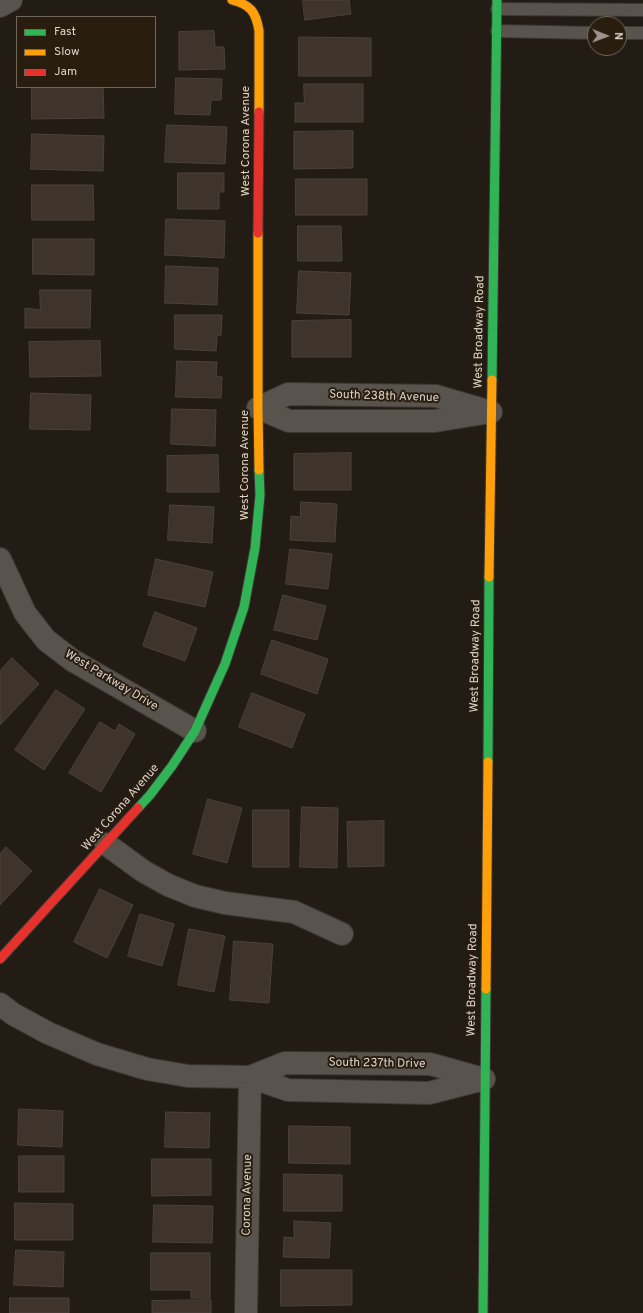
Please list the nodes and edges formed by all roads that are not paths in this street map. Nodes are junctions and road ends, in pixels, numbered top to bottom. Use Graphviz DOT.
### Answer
graph roads {
  1 [pos="11,0"];
  2 [pos="232,0"];
  3 [pos="0,5"];
  4 [pos="497,5"];
  5 [pos="643,10"];
  6 [pos="497,31"];
  7 [pos="587,32"];
  8 [pos="627,33"];
  9 [pos="643,33"];
  10 [pos="258,408"];
  11 [pos="491,412"];
  12 [pos="0,559"];
  13 [pos="195,731"];
  14 [pos="106,844"];
  15 [pos="342,934"];
  16 [pos="0,959"];
  17 [pos="0,1004"];
  18 [pos="250,1077"];
  19 [pos="484,1079"];
  20 [pos="246,1313"];
  21 [pos="483,1313"];
  1 -- 3 [label="street"];
  2 -- 10 [label="main road, West Corona Avenue"];
  4 -- 5 [label="lane"];
  4 -- 6 [label="main road, West Broadway Road"];
  6 -- 7 [label="lane"];
  6 -- 11 [label="main road, West Broadway Road"];
  8 -- 9 [label="lane"];
  10 -- 11 [label="street, South 238th Avenue"];
  10 -- 13 [label="main road, West Corona Avenue"];
  11 -- 19 [label="main road, West Broadway Road"];
  12 -- 13 [label="street, West Parkway Drive"];
  13 -- 14 [label="main road, West Corona Avenue"];
  14 -- 15 [label="street"];
  14 -- 16 [label="main road, West Corona Avenue"];
  17 -- 18 [label="street, South 237th Drive"];
  18 -- 19 [label="street, South 237th Drive"];
  18 -- 19 [label="street, South 237th Drive"];
  18 -- 20 [label="street, Corona Avenue"];
  19 -- 21 [label="main road, West Broadway Road"];
}
